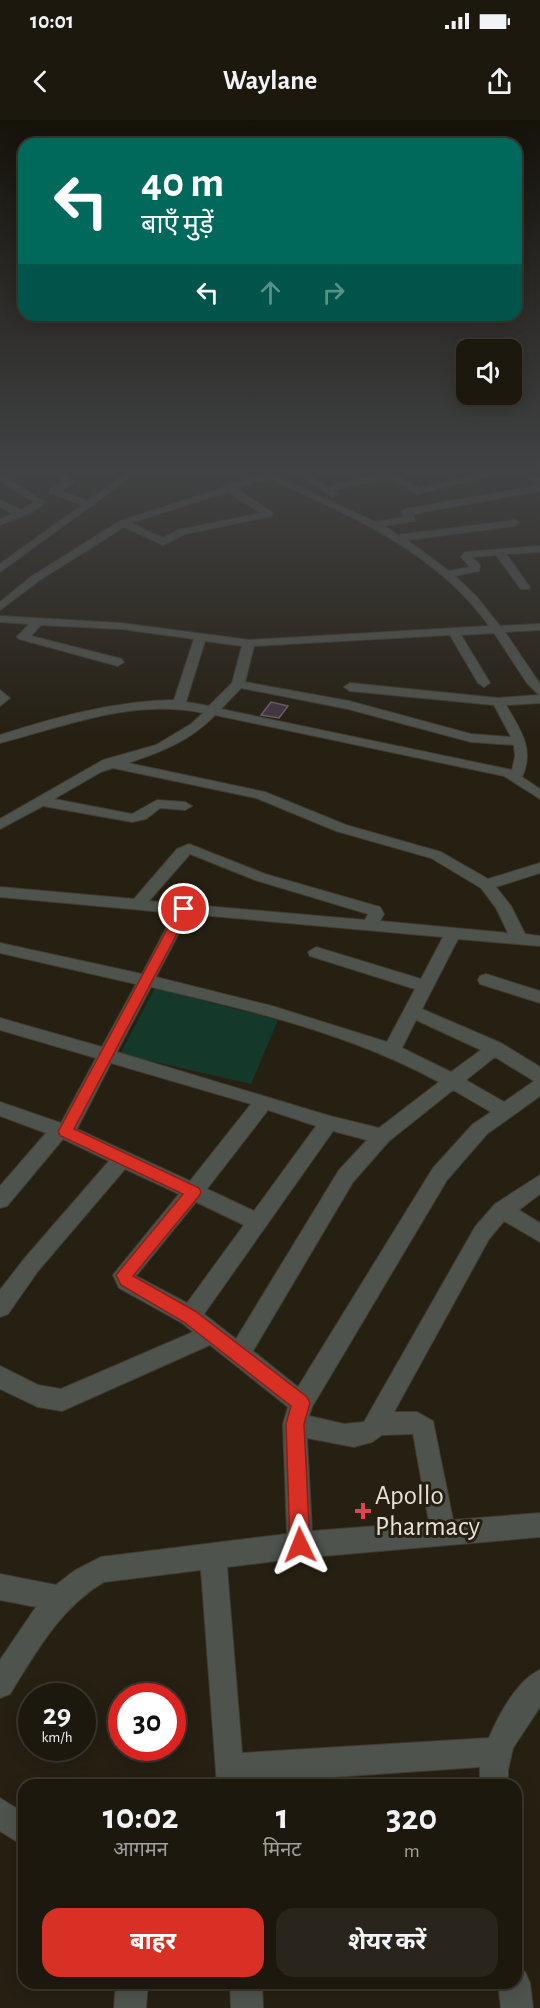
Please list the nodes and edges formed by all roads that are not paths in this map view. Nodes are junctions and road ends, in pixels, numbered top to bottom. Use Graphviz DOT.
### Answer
graph roads {
  1 [pos="13,559"];
  2 [pos="66,559"];
  3 [pos="429,559"];
  4 [pos="469,559"];
  5 [pos="504,559"];
  6 [pos="0,569"];
  7 [pos="447,574"];
  8 [pos="525,587"];
  9 [pos="0,607"];
  10 [pos="0,619"];
  11 [pos="38,622"];
  12 [pos="540,627"];
  13 [pos="495,628"];
  14 [pos="453,631"];
  15 [pos="200,638"];
  16 [pos="249,643"];
  17 [pos="118,662"];
  18 [pos="484,683"];
  19 [pos="238,684"];
  20 [pos="350,687"];
  21 [pos="540,692"];
  22 [pos="0,694"];
  23 [pos="540,699"];
  24 [pos="0,702"];
  25 [pos="498,702"];
  26 [pos="179,704"];
  27 [pos="213,710"];
  28 [pos="0,727"];
  29 [pos="16,734"];
  30 [pos="0,739"];
  31 [pos="520,741"];
  32 [pos="108,763"];
  33 [pos="516,776"];
  34 [pos="540,795"];
  35 [pos="41,801"];
  36 [pos="185,807"];
  37 [pos="0,825"];
  38 [pos="540,868"];
  39 [pos="486,885"];
  40 [pos="0,892"];
  41 [pos="139,903"];
  42 [pos="184,909"];
  43 [pos="370,926"];
  44 [pos="453,934"];
  45 [pos="520,940"];
  46 [pos="540,941"];
  47 [pos="1,949"];
  48 [pos="316,952"];
  49 [pos="145,980"];
  50 [pos="486,980"];
  51 [pos="425,986"];
  52 [pos="540,997"];
  53 [pos="412,1012"];
  54 [pos="0,1024"];
  55 [pos="495,1048"];
  56 [pos="391,1051"];
  57 [pos="108,1056"];
  58 [pos="540,1077"];
  59 [pos="453,1082"];
  60 [pos="540,1086"];
  61 [pos="264,1101"];
  62 [pos="0,1109"];
  63 [pos="503,1110"];
  64 [pos="328,1123"];
  65 [pos="63,1131"];
  66 [pos="382,1136"];
  67 [pos="123,1158"];
  68 [pos="540,1183"];
  69 [pos="193,1192"];
  70 [pos="0,1200"];
  71 [pos="502,1210"];
  72 [pos="258,1222"];
  73 [pos="540,1233"];
  74 [pos="0,1307"];
  75 [pos="190,1316"];
  76 [pos="212,1334"];
  77 [pos="239,1354"];
  78 [pos="0,1377"];
  79 [pos="298,1414"];
  80 [pos="377,1424"];
  81 [pos="540,1525"];
  82 [pos="443,1533"];
  83 [pos="300,1545"];
  84 [pos="213,1555"];
  85 [pos="0,1587"];
  86 [pos="58,1598"];
  87 [pos="0,1684"];
  88 [pos="540,1684"];
  89 [pos="495,1752"];
  90 [pos="230,1777"];
  91 [pos="494,1779"];
  92 [pos="0,1813"];
  93 [pos="18,1826"];
  94 [pos="132,1989"];
  95 [pos="246,1989"];
  96 [pos="515,1989"];
  97 [pos="130,2008"];
  98 [pos="247,2008"];
  99 [pos="517,2008"];
  1 -- 6 [label="street"];
  2 -- 9 [label="street"];
  3 -- 7 [label="street"];
  4 -- 7 [label="street"];
  5 -- 8 [label="street"];
  7 -- 13 [label="street"];
  10 -- 11 [label="street"];
  11 -- 15 [label="street"];
  11 -- 17 [label="street"];
  12 -- 13 [label="street"];
  13 -- 14 [label="street"];
  13 -- 21 [label="street"];
  14 -- 16 [label="street"];
  14 -- 18 [label="street"];
  15 -- 16 [label="street"];
  15 -- 26 [label="street"];
  16 -- 19 [label="street"];
  19 -- 27 [label="street"];
  19 -- 31 [label="street"];
  20 -- 25 [label="street"];
  22 -- 24 [label="street"];
  23 -- 25 [label="street"];
  25 -- 31 [label="street"];
  26 -- 27 [label="street"];
  26 -- 29 [label="street"];
  27 -- 32 [label="street"];
  27 -- 33 [label="street"];
  28 -- 29 [label="street"];
  29 -- 30 [label="street"];
  31 -- 33 [label="street"];
  32 -- 35 [label="street"];
  32 -- 39 [label="street"];
  33 -- 34 [label="street"];
  35 -- 36 [label="street"];
  35 -- 37 [label="street"];
  38 -- 39 [label="street"];
  39 -- 45 [label="street"];
  40 -- 41 [label="street"];
  41 -- 42 [label="street"];
  41 -- 43 [label="street"];
  42 -- 43 [label="street"];
  42 -- 49 [label="street"];
  43 -- 44 [label="street"];
  44 -- 45 [label="street"];
  44 -- 51 [label="street"];
  45 -- 46 [label="street"];
  47 -- 49 [label="street"];
  48 -- 51 [label="street"];
  49 -- 56 [label="street"];
  49 -- 57 [label="street"];
  50 -- 52 [label="street"];
  51 -- 53 [label="street"];
  53 -- 55 [label="street"];
  53 -- 56 [label="street"];
  54 -- 57 [label="street"];
  55 -- 58 [label="street"];
  55 -- 59 [label="street"];
  56 -- 59 [label="street"];
  57 -- 61 [label="street"];
  57 -- 65 [label="street"];
  59 -- 63 [label="street"];
  59 -- 66 [label="street"];
  60 -- 63 [label="street"];
  61 -- 64 [label="street"];
  61 -- 69 [label="street"];
  62 -- 65 [label="street"];
  63 -- 79 [label="street"];
  64 -- 66 [label="street"];
  64 -- 72 [label="street"];
  65 -- 67 [label="street"];
  65 -- 70 [label="street"];
  66 -- 77 [label="street"];
  67 -- 69 [label="street"];
  67 -- 74 [label="street"];
  68 -- 71 [label="street"];
  69 -- 72 [label="street"];
  69 -- 75 [label="street"];
  71 -- 73 [label="street"];
  71 -- 80 [label="street"];
  72 -- 75 [label="street"];
  75 -- 76 [label="street"];
  76 -- 77 [label="street"];
  76 -- 78 [label="street"];
  77 -- 79 [label="street"];
  79 -- 80 [label="street"];
  79 -- 83 [label="street"];
  80 -- 82 [label="street"];
  81 -- 82 [label="street"];
  82 -- 83 [label="street"];
  83 -- 84 [label="street"];
  84 -- 86 [label="street"];
  84 -- 90 [label="street"];
  85 -- 86 [label="street"];
  86 -- 87 [label="street"];
  88 -- 89 [label="street"];
  89 -- 90 [label="street"];
  89 -- 91 [label="street"];
  92 -- 93 [label="street"];
  94 -- 97 [label="street"];
  95 -- 98 [label="street"];
  96 -- 99 [label="street"];
}
